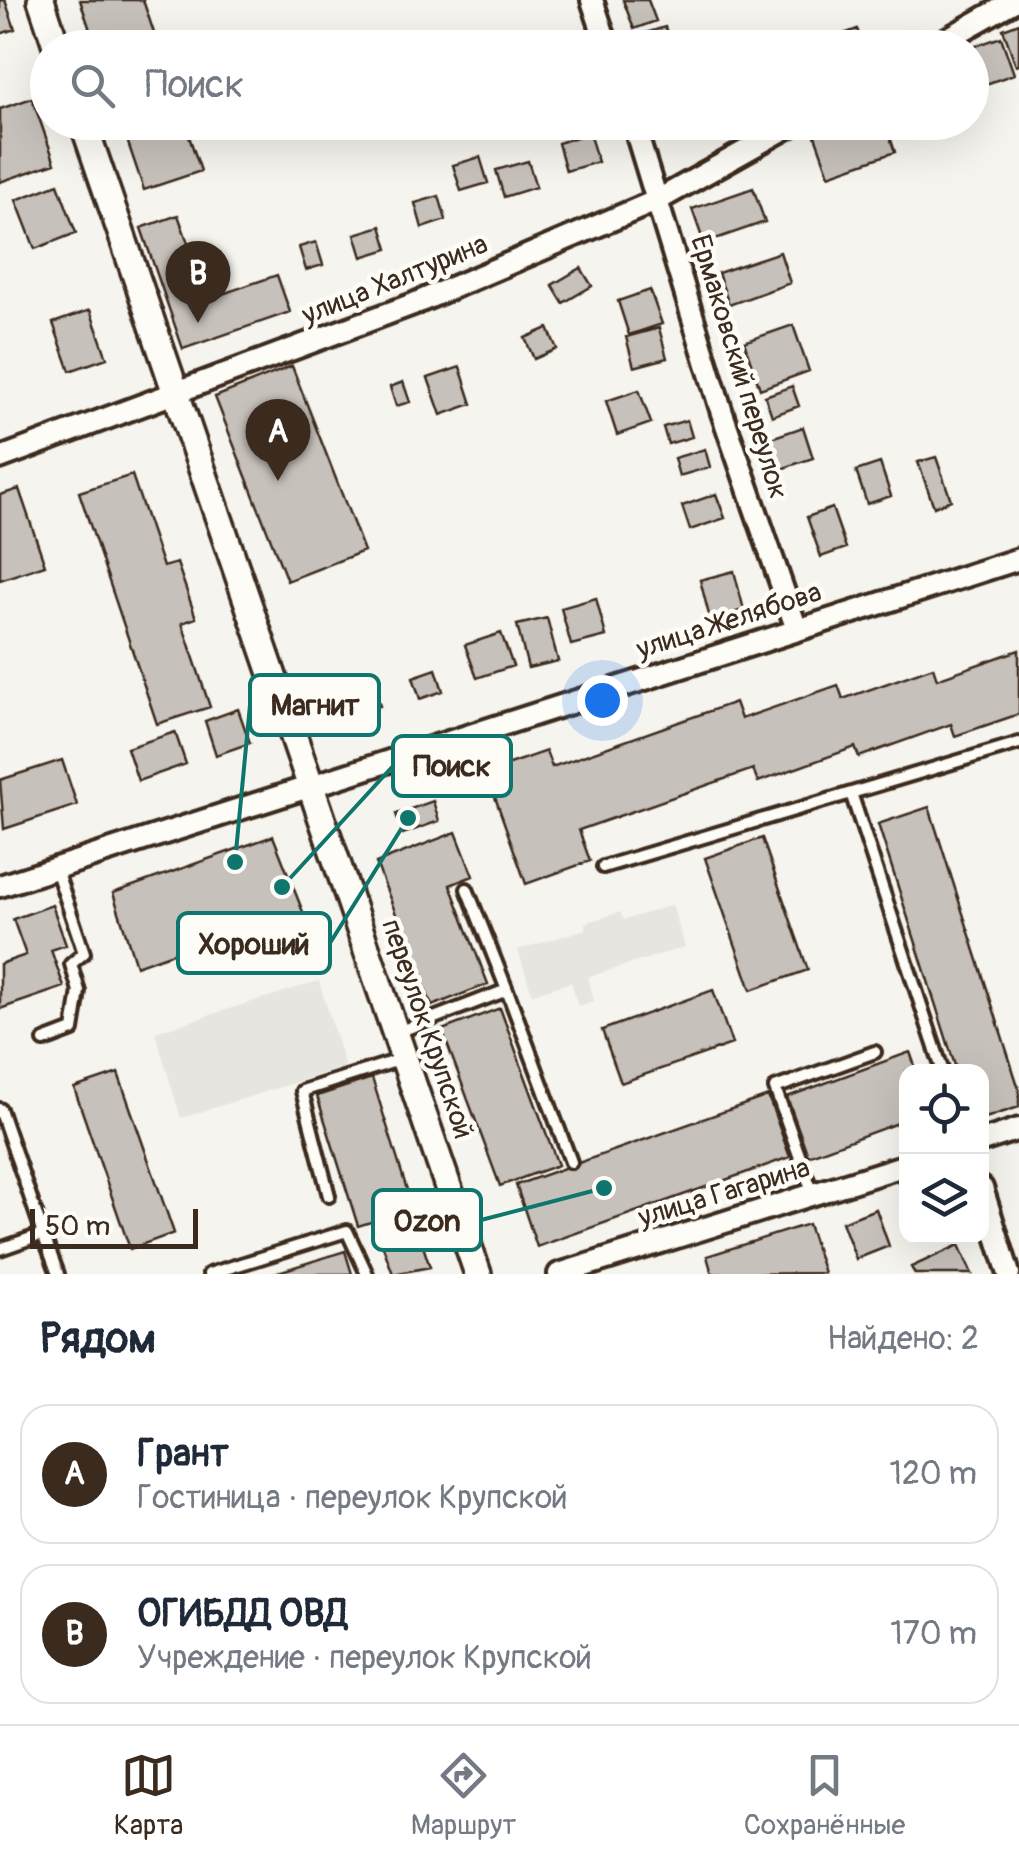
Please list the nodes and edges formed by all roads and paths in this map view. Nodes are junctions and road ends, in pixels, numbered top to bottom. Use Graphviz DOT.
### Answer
graph roads {
  1 [pos="41,0"];
  2 [pos="592,0"];
  3 [pos="1016,0"];
  4 [pos="51,30"];
  5 [pos="602,30"];
  6 [pos="963,30"];
  7 [pos="89,140"];
  8 [pos="639,140"];
  9 [pos="765,140"];
  10 [pos="658,200"];
  11 [pos="177,396"];
  12 [pos="0,458"];
  13 [pos="1019,559"];
  14 [pos="796,628"];
  15 [pos="1019,743"];
  16 [pos="310,785"];
  17 [pos="851,793"];
  18 [pos="603,867"];
  19 [pos="56,868"];
  20 [pos="0,886"];
  21 [pos="467,889"];
  22 [pos="507,990"];
  23 [pos="396,1032"];
  24 [pos="44,1041"];
  25 [pos="875,1052"];
  26 [pos="406,1058"];
  27 [pos="940,1064"];
  28 [pos="0,1109"];
  29 [pos="1019,1129"];
  30 [pos="989,1139"];
  31 [pos="571,1162"];
  32 [pos="899,1167"];
  33 [pos="814,1194"];
  34 [pos="330,1196"];
  35 [pos="989,1210"];
  36 [pos="43,1234"];
  37 [pos="0,1249"];
  38 [pos="58,1274"];
  39 [pos="209,1274"];
  40 [pos="367,1274"];
  41 [pos="478,1274"];
  42 [pos="558,1274"];
  43 [pos="1009,1274"];
  1 -- 4 [label="street"];
  2 -- 5 [label="street"];
  3 -- 6 [label="street"];
  7 -- 11 [label="street, переулок Крупской"];
  8 -- 10 [label="street, Ермаковский переулок"];
  9 -- 10 [label="street, улица Халтурина"];
  10 -- 11 [label="street, улица Халтурина"];
  10 -- 14 [label="street, Ермаковский переулок"];
  11 -- 12 [label="street, улица Халтурина"];
  11 -- 16 [label="street, переулок Крупской"];
  13 -- 14 [label="street, улица Желябова"];
  14 -- 16 [label="street, улица Желябова"];
  15 -- 17 [label="lane"];
  16 -- 19 [label="street, улица Желябова"];
  16 -- 23 [label="street, переулок Крупской"];
  17 -- 18 [label="lane"];
  17 -- 27 [label="lane"];
  19 -- 20 [label="street, улица Желябова"];
  19 -- 24 [label="lane"];
  21 -- 22 [label="lane"];
  22 -- 23 [label="lane"];
  22 -- 31 [label="lane"];
  23 -- 26 [label="street, переулок Крупской"];
  25 -- 33 [label="lane"];
  26 -- 34 [label="lane"];
  26 -- 41 [label="street, переулок Крупской"];
  28 -- 36 [label="lane"];
  29 -- 30 [label="street"];
  32 -- 33 [label="street, улица Гагарина"];
  33 -- 42 [label="street, улица Гагарина"];
  35 -- 43 [label="street"];
  36 -- 37 [label="lane"];
  36 -- 38 [label="lane"];
  39 -- 40 [label="lane"];
}
